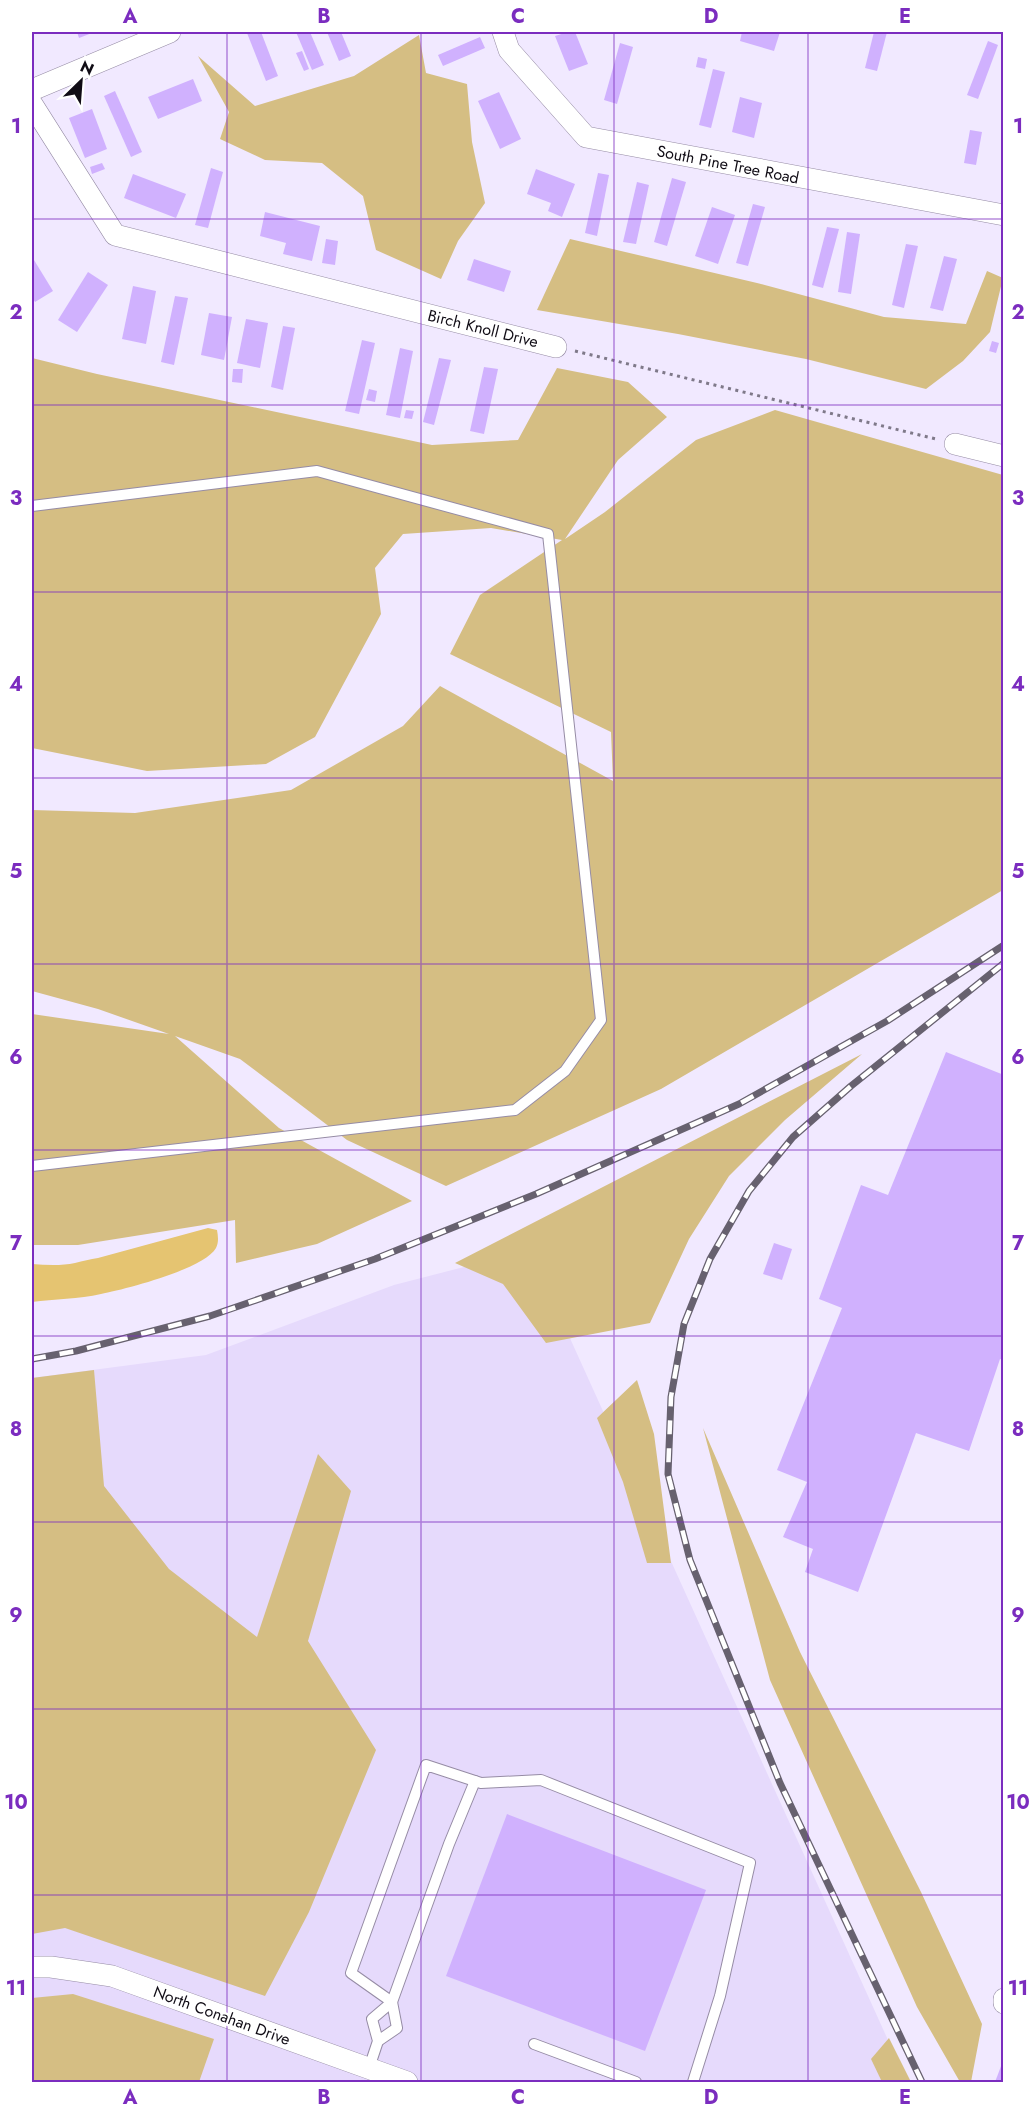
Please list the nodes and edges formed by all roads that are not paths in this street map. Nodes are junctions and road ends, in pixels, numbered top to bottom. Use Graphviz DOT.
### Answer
graph roads {
  1 [pos="170,32"];
  2 [pos="503,32"];
  3 [pos="32,90"];
  4 [pos="32,104"];
  5 [pos="1004,215"];
  6 [pos="556,347"];
  7 [pos="955,444"];
  8 [pos="1004,456"];
  9 [pos="32,506"];
  10 [pos="32,1166"];
  11 [pos="475,1781"];
  12 [pos="32,1967"];
  13 [pos="392,2002"];
  14 [pos="378,2041"];
  15 [pos="534,2044"];
  16 [pos="369,2068"];
  17 [pos="407,2082"];
  18 [pos="636,2082"];
  19 [pos="693,2082"];
  1 -- 3 [label="street"];
  2 -- 5 [label="street, South Pine Tree Road"];
  4 -- 6 [label="street, Birch Knoll Drive"];
  7 -- 8 [label="street"];
  9 -- 10 [label="lane"];
  11 -- 13 [label="lane"];
  11 -- 13 [label="lane"];
  11 -- 19 [label="lane"];
  12 -- 16 [label="street, North Conahan Drive"];
  13 -- 14 [label="lane"];
  13 -- 14 [label="lane"];
  14 -- 16 [label="lane"];
  15 -- 18 [label="lane"];
  16 -- 17 [label="street, North Conahan Drive"];
}
